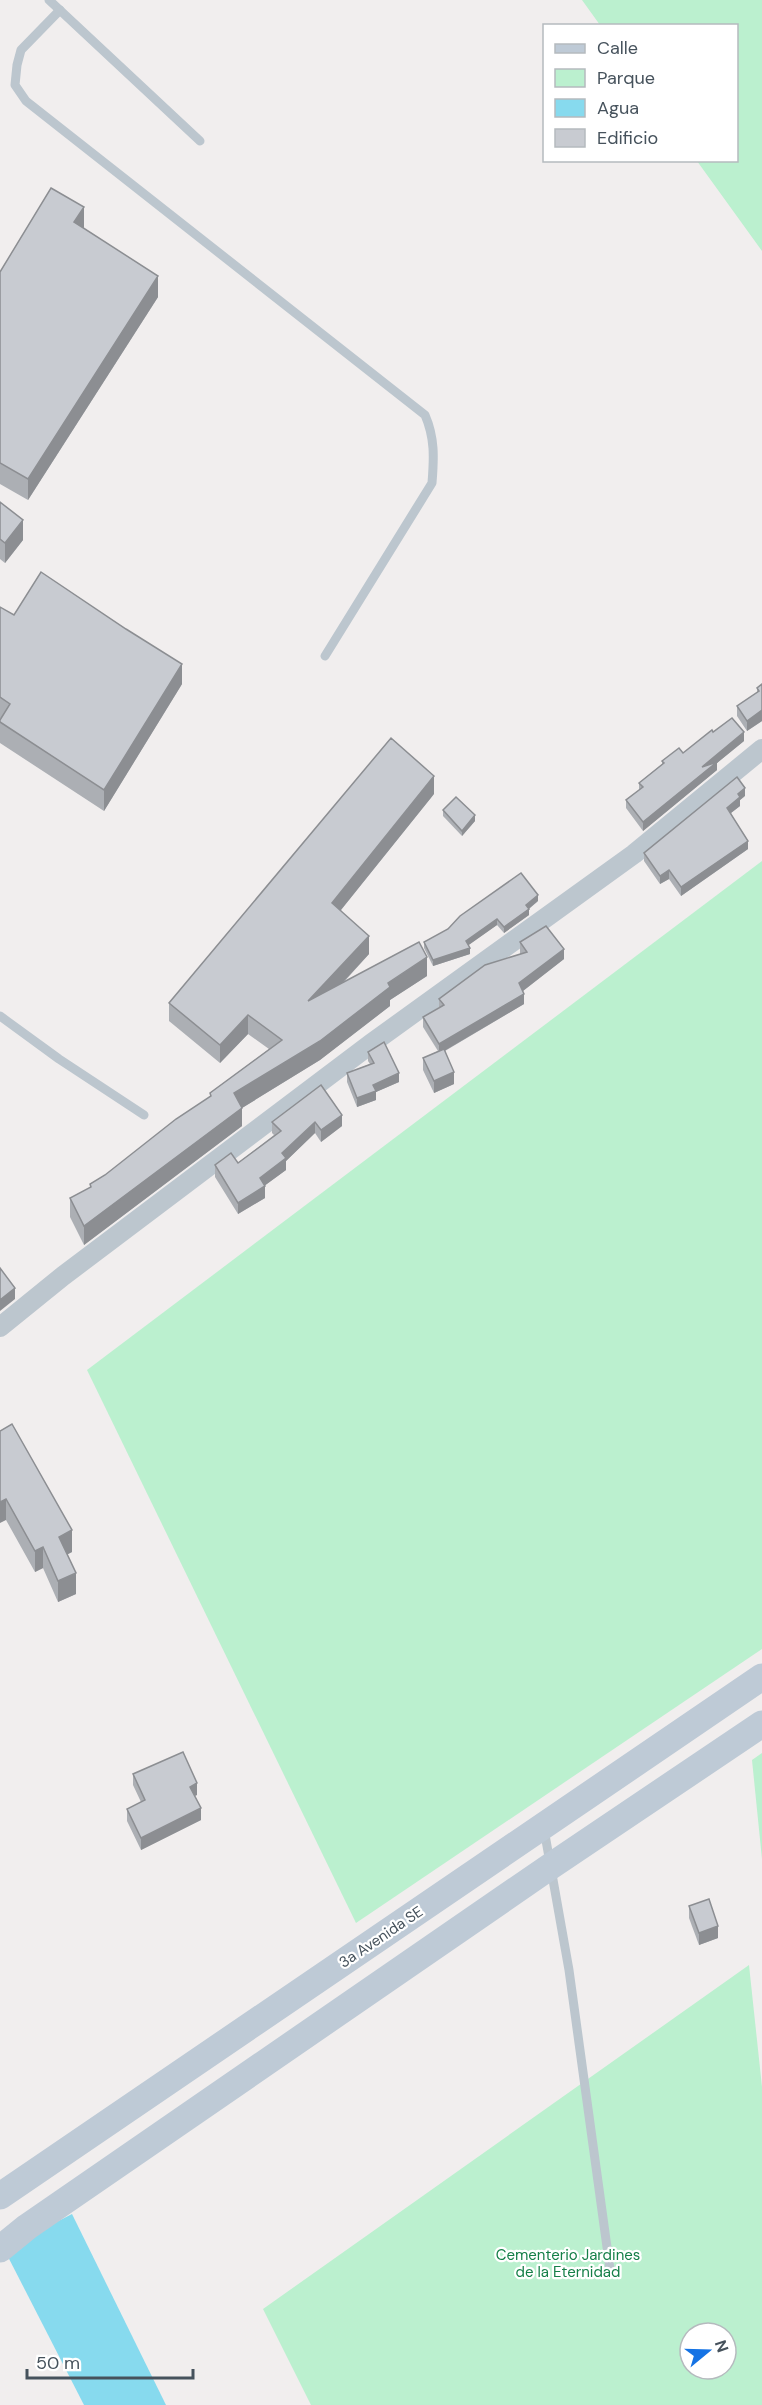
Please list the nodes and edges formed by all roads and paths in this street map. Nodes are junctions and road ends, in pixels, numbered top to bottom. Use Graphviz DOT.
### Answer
graph roads {
  1 [pos="49,0"];
  2 [pos="60,10"];
  3 [pos="200,141"];
  4 [pos="325,656"];
  5 [pos="762,749"];
  6 [pos="0,1016"];
  7 [pos="144,1115"];
  8 [pos="0,1327"];
  9 [pos="762,1677"];
  10 [pos="762,1724"];
  11 [pos="544,1827"];
  12 [pos="551,1866"];
  13 [pos="0,2196"];
  14 [pos="0,2248"];
  15 [pos="610,2269"];
  1 -- 2 [label="lane"];
  2 -- 3 [label="lane"];
  2 -- 4 [label="lane"];
  5 -- 8 [label="street"];
  6 -- 7 [label="lane"];
  9 -- 11 [label="street, 3a Avenida SE"];
  10 -- 12 [label="street"];
  11 -- 12 [label="lane"];
  11 -- 13 [label="street, 3a Avenida SE"];
  12 -- 14 [label="street"];
  12 -- 15 [label="lane"];
}
